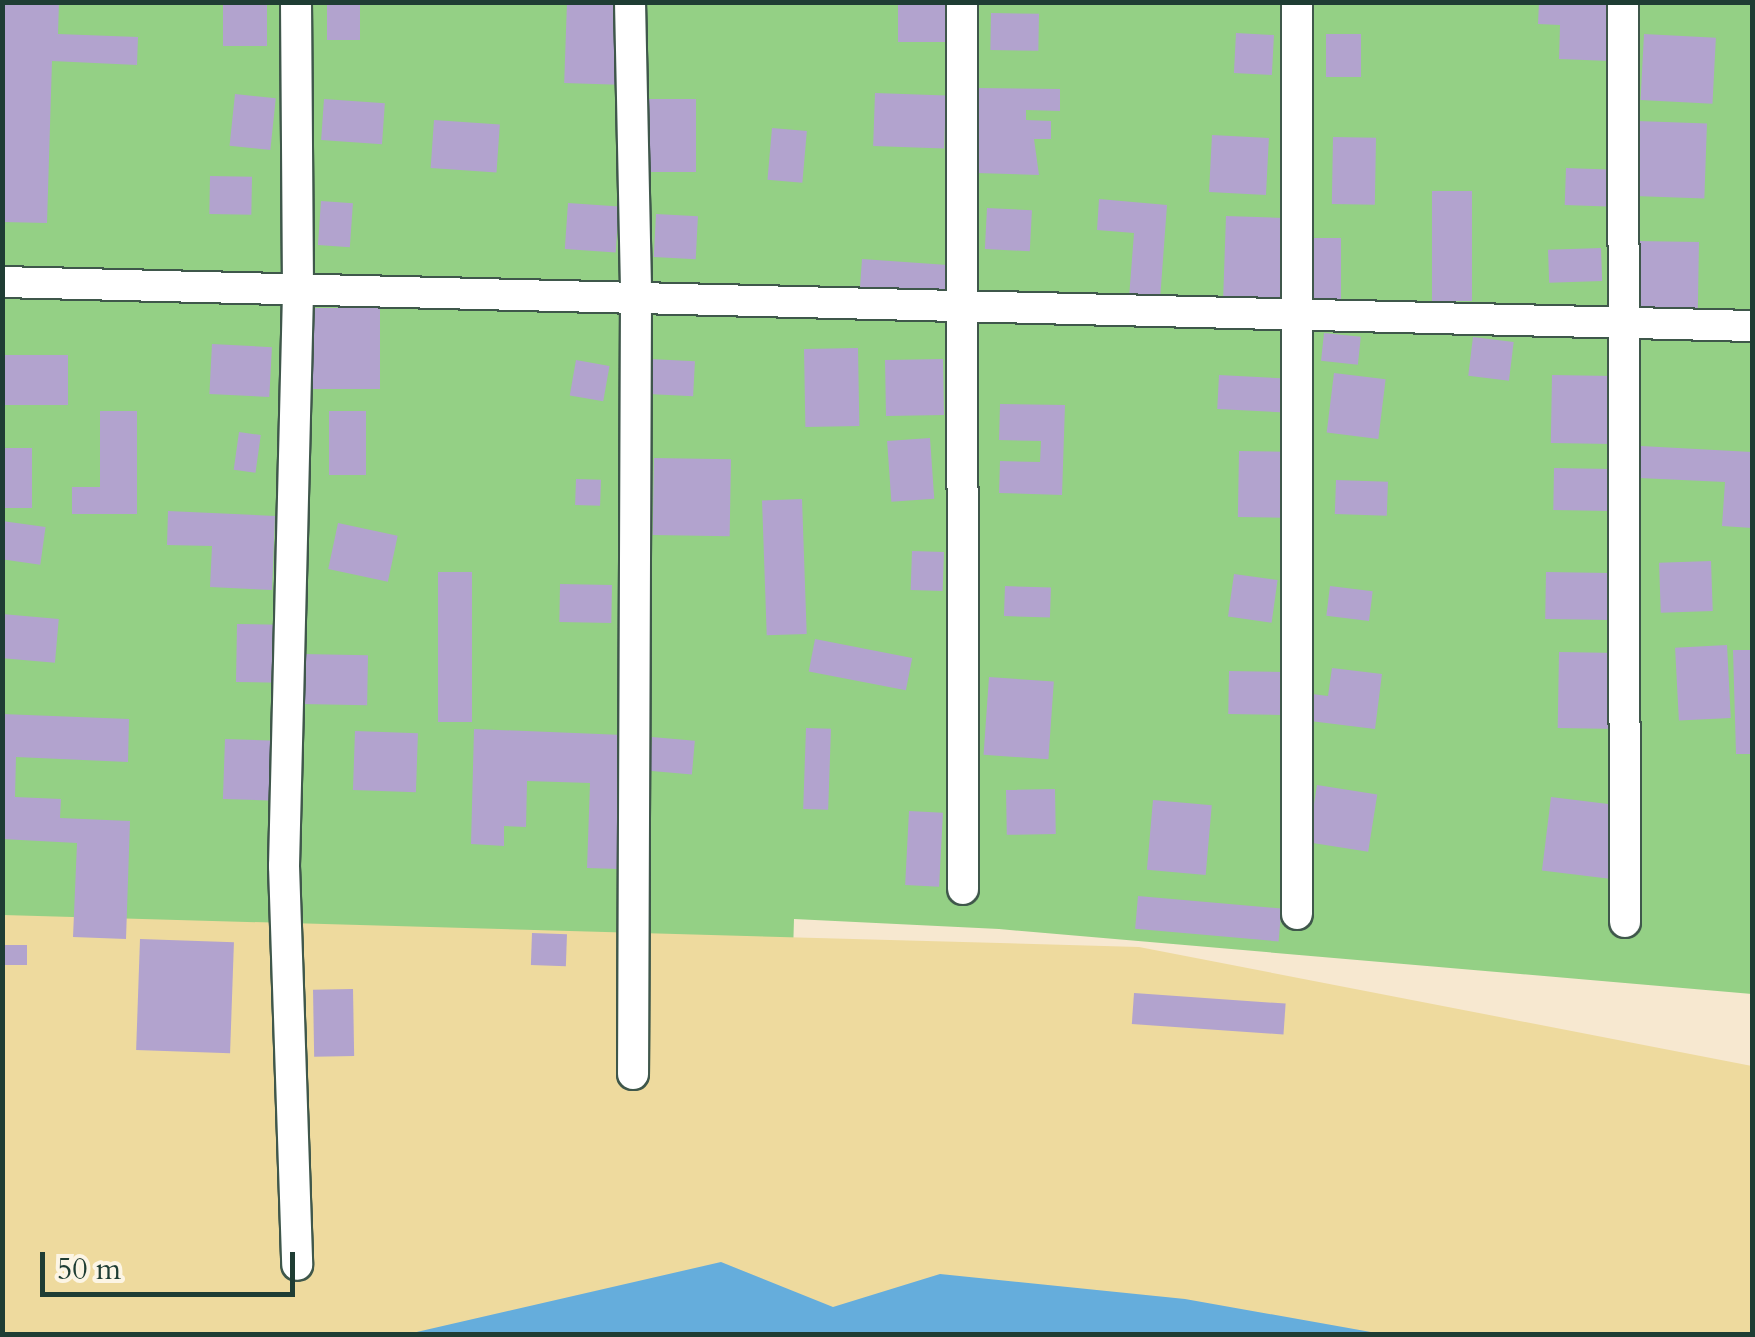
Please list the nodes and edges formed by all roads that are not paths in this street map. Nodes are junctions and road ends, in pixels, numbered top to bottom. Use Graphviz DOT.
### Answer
graph roads {
  1 [pos="296,2"];
  2 [pos="630,2"];
  3 [pos="962,2"];
  4 [pos="1298,2"];
  5 [pos="1623,2"];
  6 [pos="2,282"];
  7 [pos="298,293"];
  8 [pos="636,299"];
  9 [pos="958,307"];
  10 [pos="1301,314"];
  11 [pos="1625,322"];
  12 [pos="1752,326"];
  13 [pos="963,889"];
  14 [pos="1297,914"];
  15 [pos="1625,922"];
  16 [pos="633,1074"];
  17 [pos="297,1265"];
  1 -- 7 [label="street"];
  2 -- 8 [label="street"];
  3 -- 9 [label="street"];
  4 -- 10 [label="street"];
  5 -- 11 [label="street"];
  6 -- 7 [label="street"];
  7 -- 8 [label="street"];
  7 -- 17 [label="street"];
  8 -- 9 [label="street"];
  8 -- 16 [label="street"];
  9 -- 10 [label="street"];
  9 -- 13 [label="street"];
  10 -- 11 [label="street"];
  10 -- 14 [label="street"];
  11 -- 12 [label="street"];
  11 -- 15 [label="street"];
}
